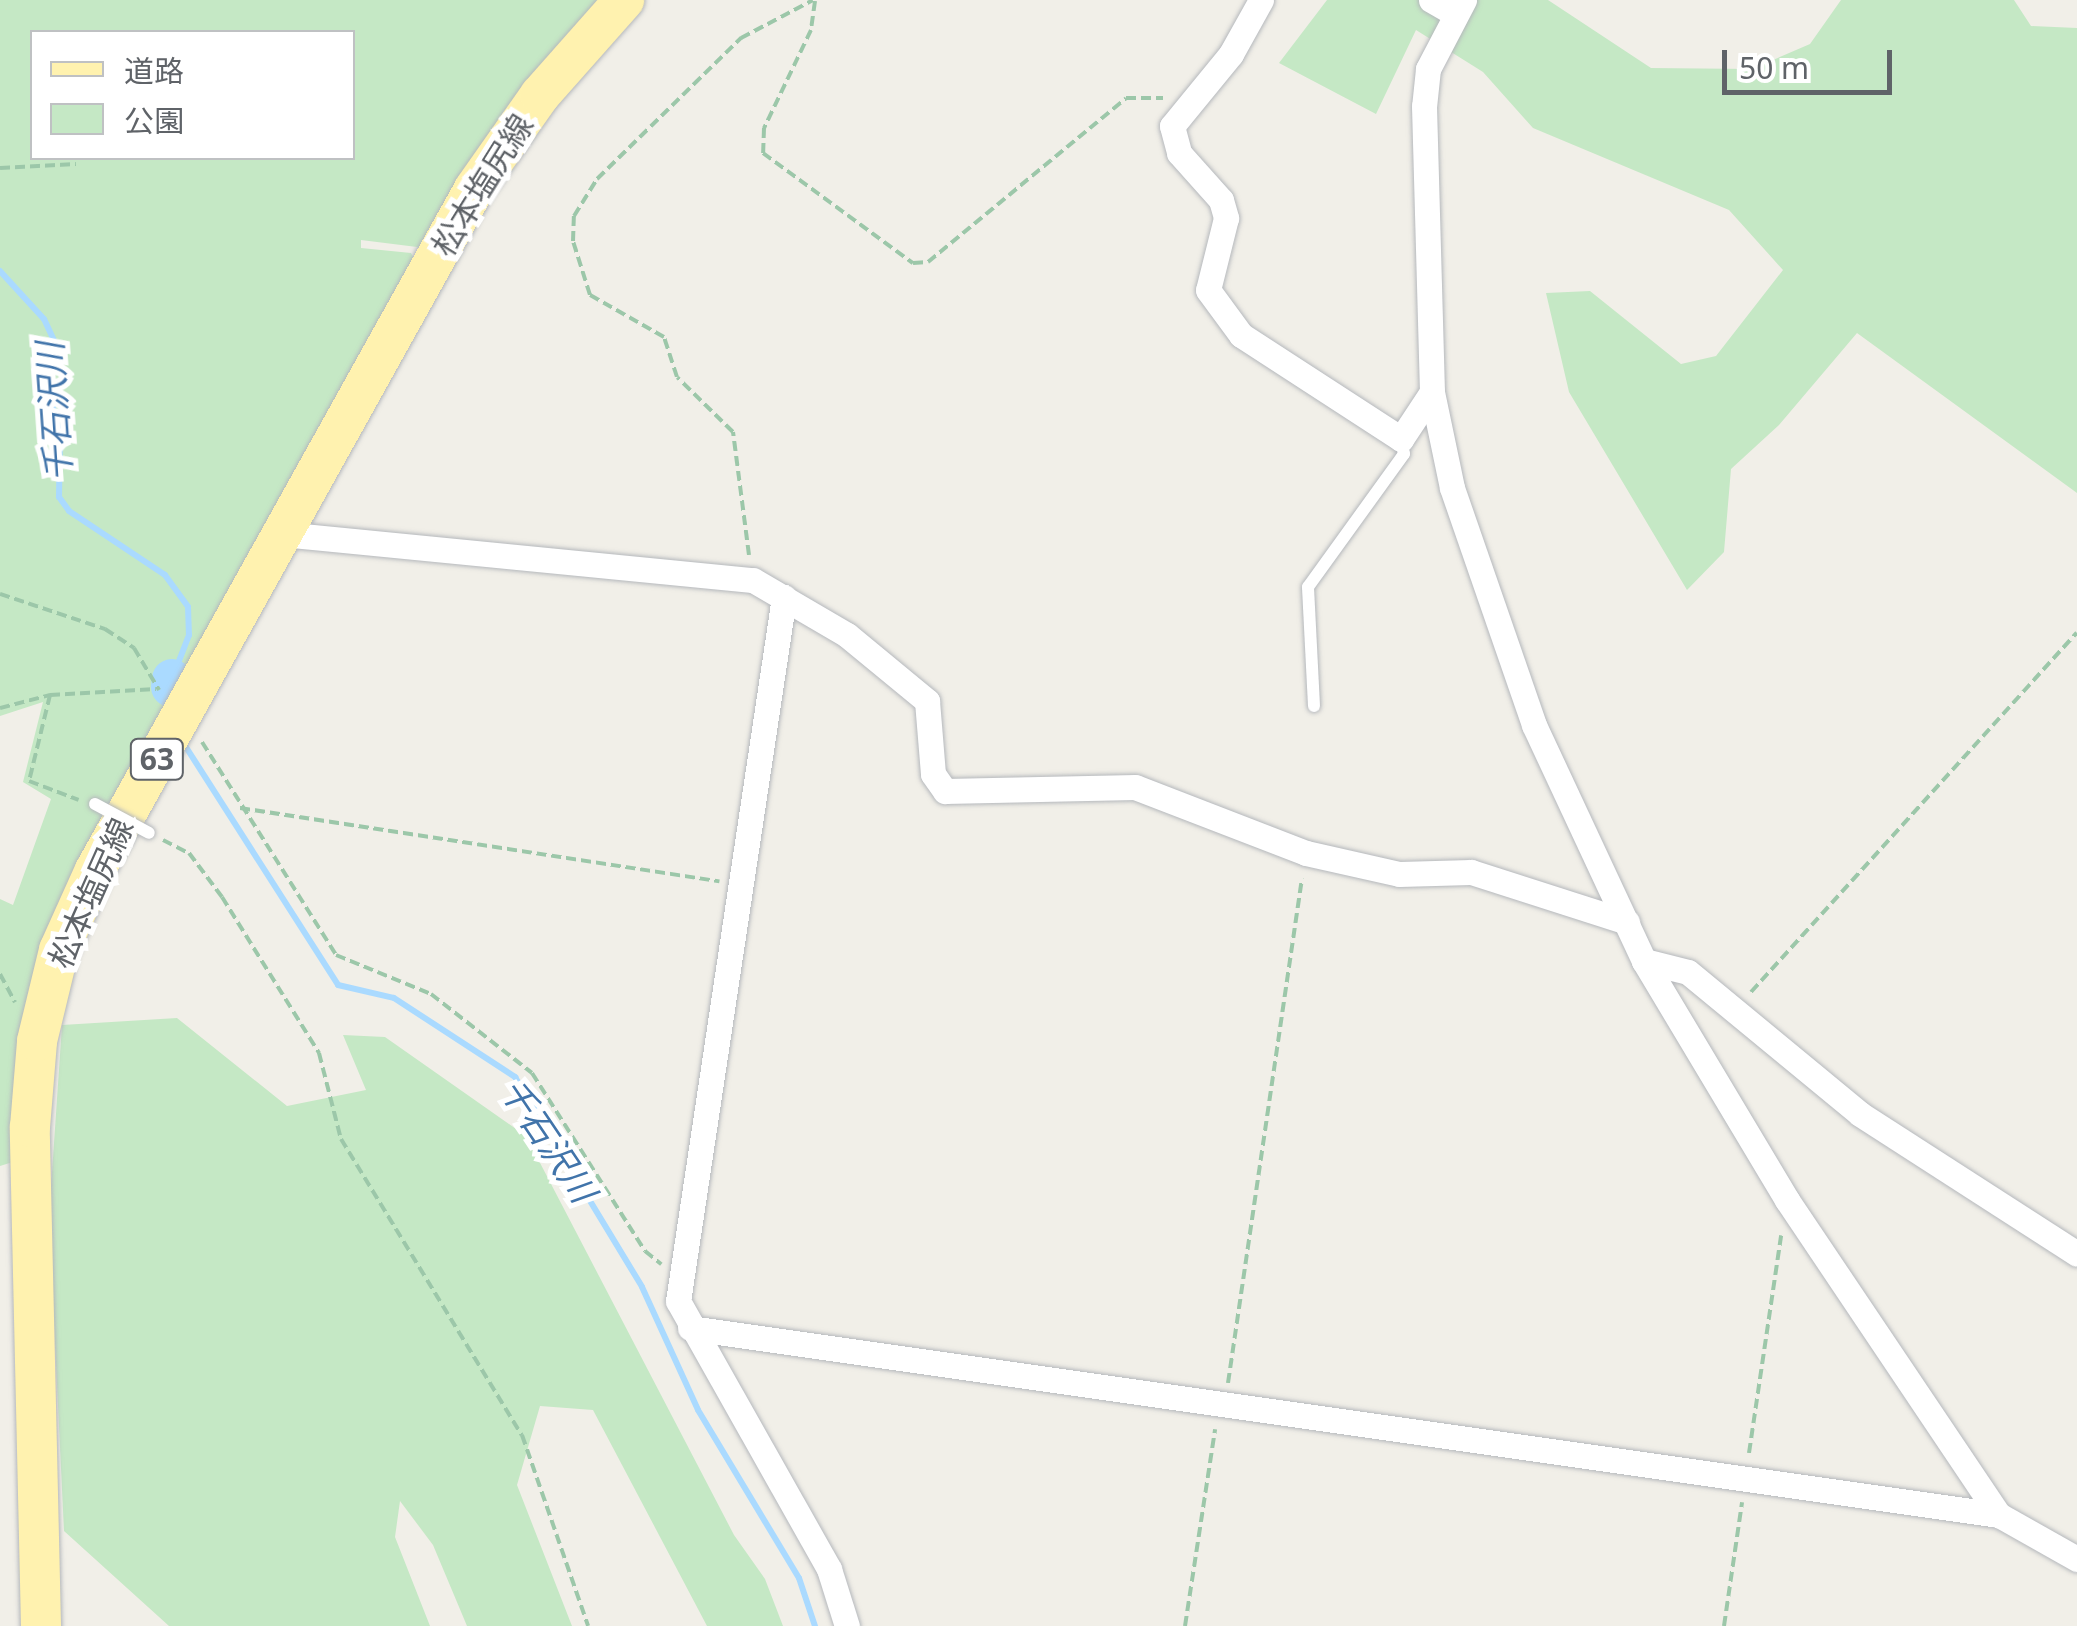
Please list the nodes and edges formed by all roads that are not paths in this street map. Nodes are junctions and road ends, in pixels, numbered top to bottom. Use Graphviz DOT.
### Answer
graph roads {
  1 [pos="624,0"];
  2 [pos="1261,0"];
  3 [pos="1430,0"];
  4 [pos="1460,7"];
  5 [pos="1432,392"];
  6 [pos="1401,438"];
  7 [pos="282,534"];
  8 [pos="784,597"];
  9 [pos="1314,706"];
  10 [pos="95,804"];
  11 [pos="150,834"];
  12 [pos="1627,922"];
  13 [pos="1644,961"];
  14 [pos="2077,1254"];
  15 [pos="690,1328"];
  16 [pos="1999,1515"];
  17 [pos="2077,1559"];
  18 [pos="41,1626"];
  19 [pos="847,1626"];
  1 -- 7 [label="main road, 松本塩尻線 / 63"];
  2 -- 6 [label="street"];
  3 -- 4 [label="street"];
  4 -- 5 [label="street"];
  5 -- 6 [label="street"];
  5 -- 12 [label="street"];
  6 -- 9 [label="lane"];
  7 -- 8 [label="street"];
  7 -- 18 [label="main road, 松本塩尻線 / 63"];
  8 -- 12 [label="street"];
  8 -- 15 [label="street"];
  10 -- 11 [label="lane, bridge"];
  12 -- 13 [label="street"];
  13 -- 14 [label="street"];
  13 -- 16 [label="street"];
  15 -- 16 [label="street"];
  15 -- 19 [label="street"];
  16 -- 17 [label="street"];
}
